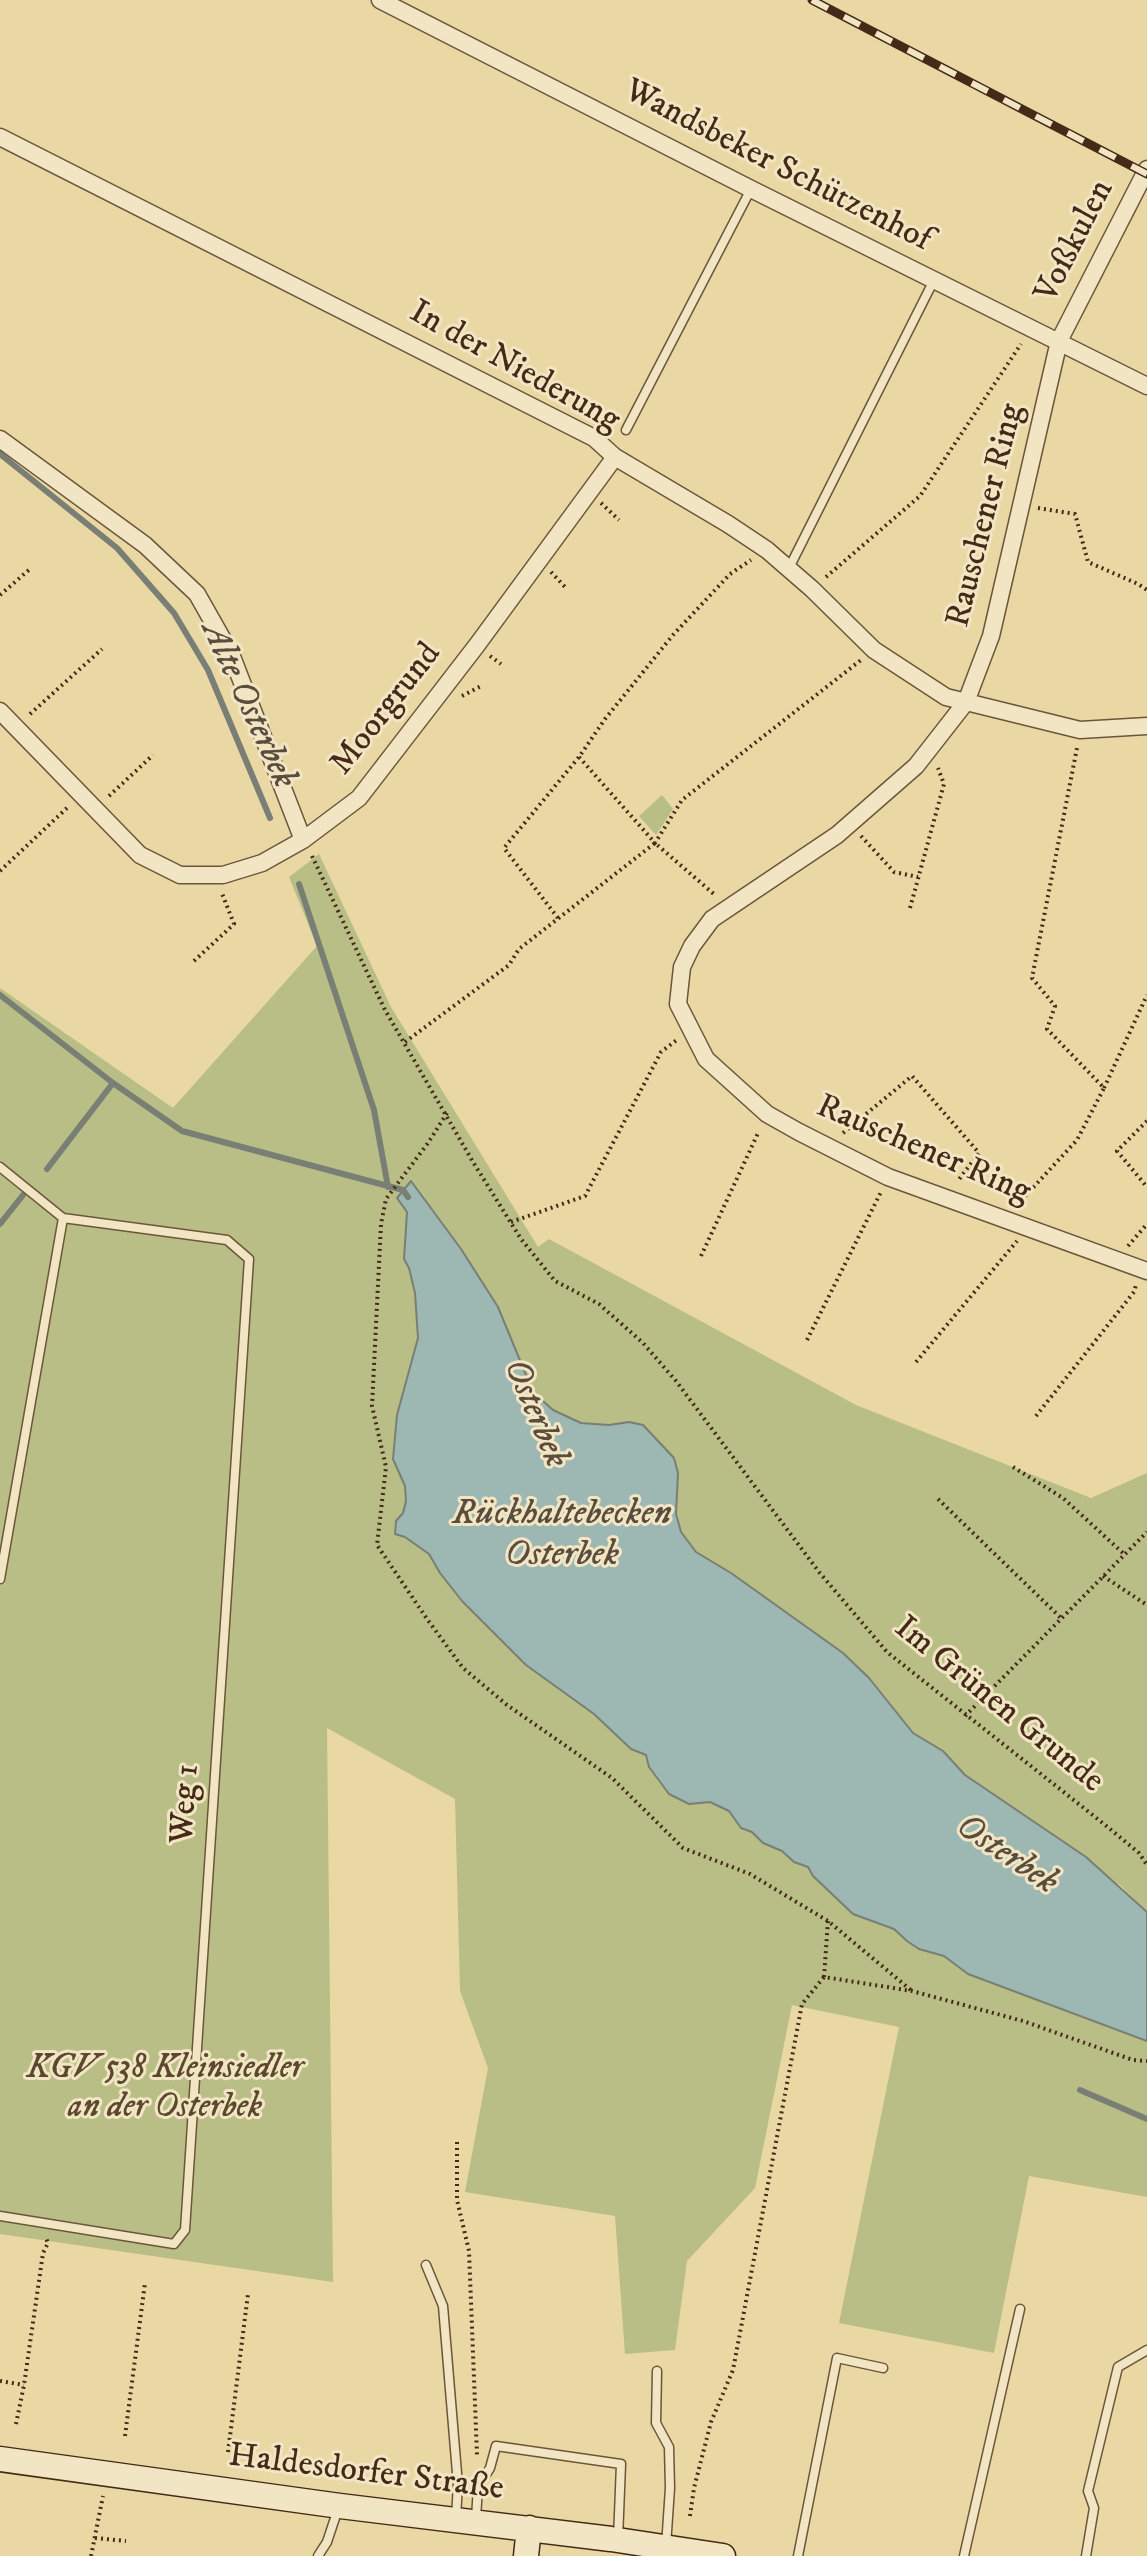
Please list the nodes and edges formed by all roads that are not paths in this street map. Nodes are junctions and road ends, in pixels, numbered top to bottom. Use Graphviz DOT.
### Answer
graph roads {
  1 [pos="380,0"];
  2 [pos="0,137"];
  3 [pos="1147,169"];
  4 [pos="751,189"];
  5 [pos="934,280"];
  6 [pos="1059,341"];
  7 [pos="1147,386"];
  8 [pos="626,430"];
  9 [pos="0,439"];
  10 [pos="615,457"];
  11 [pos="789,568"];
  12 [pos="966,702"];
  13 [pos="0,711"];
  14 [pos="1147,726"];
  15 [pos="303,840"];
  16 [pos="0,1167"];
  17 [pos="63,1218"];
  18 [pos="1144,1270"];
  19 [pos="0,1579"];
  20 [pos="0,2216"];
  21 [pos="426,2265"];
  22 [pos="1020,2309"];
  23 [pos="1147,2350"];
  24 [pos="883,2368"];
  25 [pos="657,2371"];
  26 [pos="0,2459"];
  27 [pos="340,2506"];
  28 [pos="465,2523"];
  29 [pos="529,2528"];
  30 [pos="618,2540"];
  31 [pos="666,2547"];
  32 [pos="318,2556"];
  33 [pos="526,2556"];
  34 [pos="723,2556"];
  35 [pos="798,2556"];
  36 [pos="964,2556"];
  37 [pos="1086,2556"];
  1 -- 4 [label="street, Wandsbeker Schützenhof"];
  2 -- 10 [label="street, In der Niederung"];
  3 -- 6 [label="street, Voßkulen"];
  4 -- 5 [label="street, Wandsbeker Schützenhof"];
  4 -- 8 [label="lane"];
  5 -- 6 [label="street, Wandsbeker Schützenhof"];
  5 -- 11 [label="lane"];
  6 -- 7 [label="street, Wandsbeker Schützenhof"];
  6 -- 12 [label="street, Rauschener Ring"];
  9 -- 15 [label="street"];
  10 -- 11 [label="street, In der Niederung"];
  10 -- 15 [label="street, Moorgrund"];
  11 -- 12 [label="street, In der Niederung"];
  12 -- 14 [label="street"];
  12 -- 18 [label="street, Rauschener Ring"];
  13 -- 15 [label="street, Moorgrund"];
  16 -- 17 [label="lane"];
  17 -- 19 [label="lane"];
  17 -- 20 [label="lane, Weg 1"];
  21 -- 28 [label="lane"];
  22 -- 36 [label="lane"];
  23 -- 37 [label="lane"];
  24 -- 35 [label="lane"];
  25 -- 31 [label="lane"];
  26 -- 27 [label="street, Haldesdorfer Straße"];
  27 -- 28 [label="street, Haldesdorfer Straße"];
  27 -- 32 [label="lane"];
  28 -- 29 [label="street, Haldesdorfer Straße"];
  28 -- 30 [label="lane"];
  29 -- 30 [label="street, Haldesdorfer Straße"];
  29 -- 33 [label="street"];
  30 -- 31 [label="street, Haldesdorfer Straße"];
  31 -- 34 [label="street, Haldesdorfer Straße"];
}
